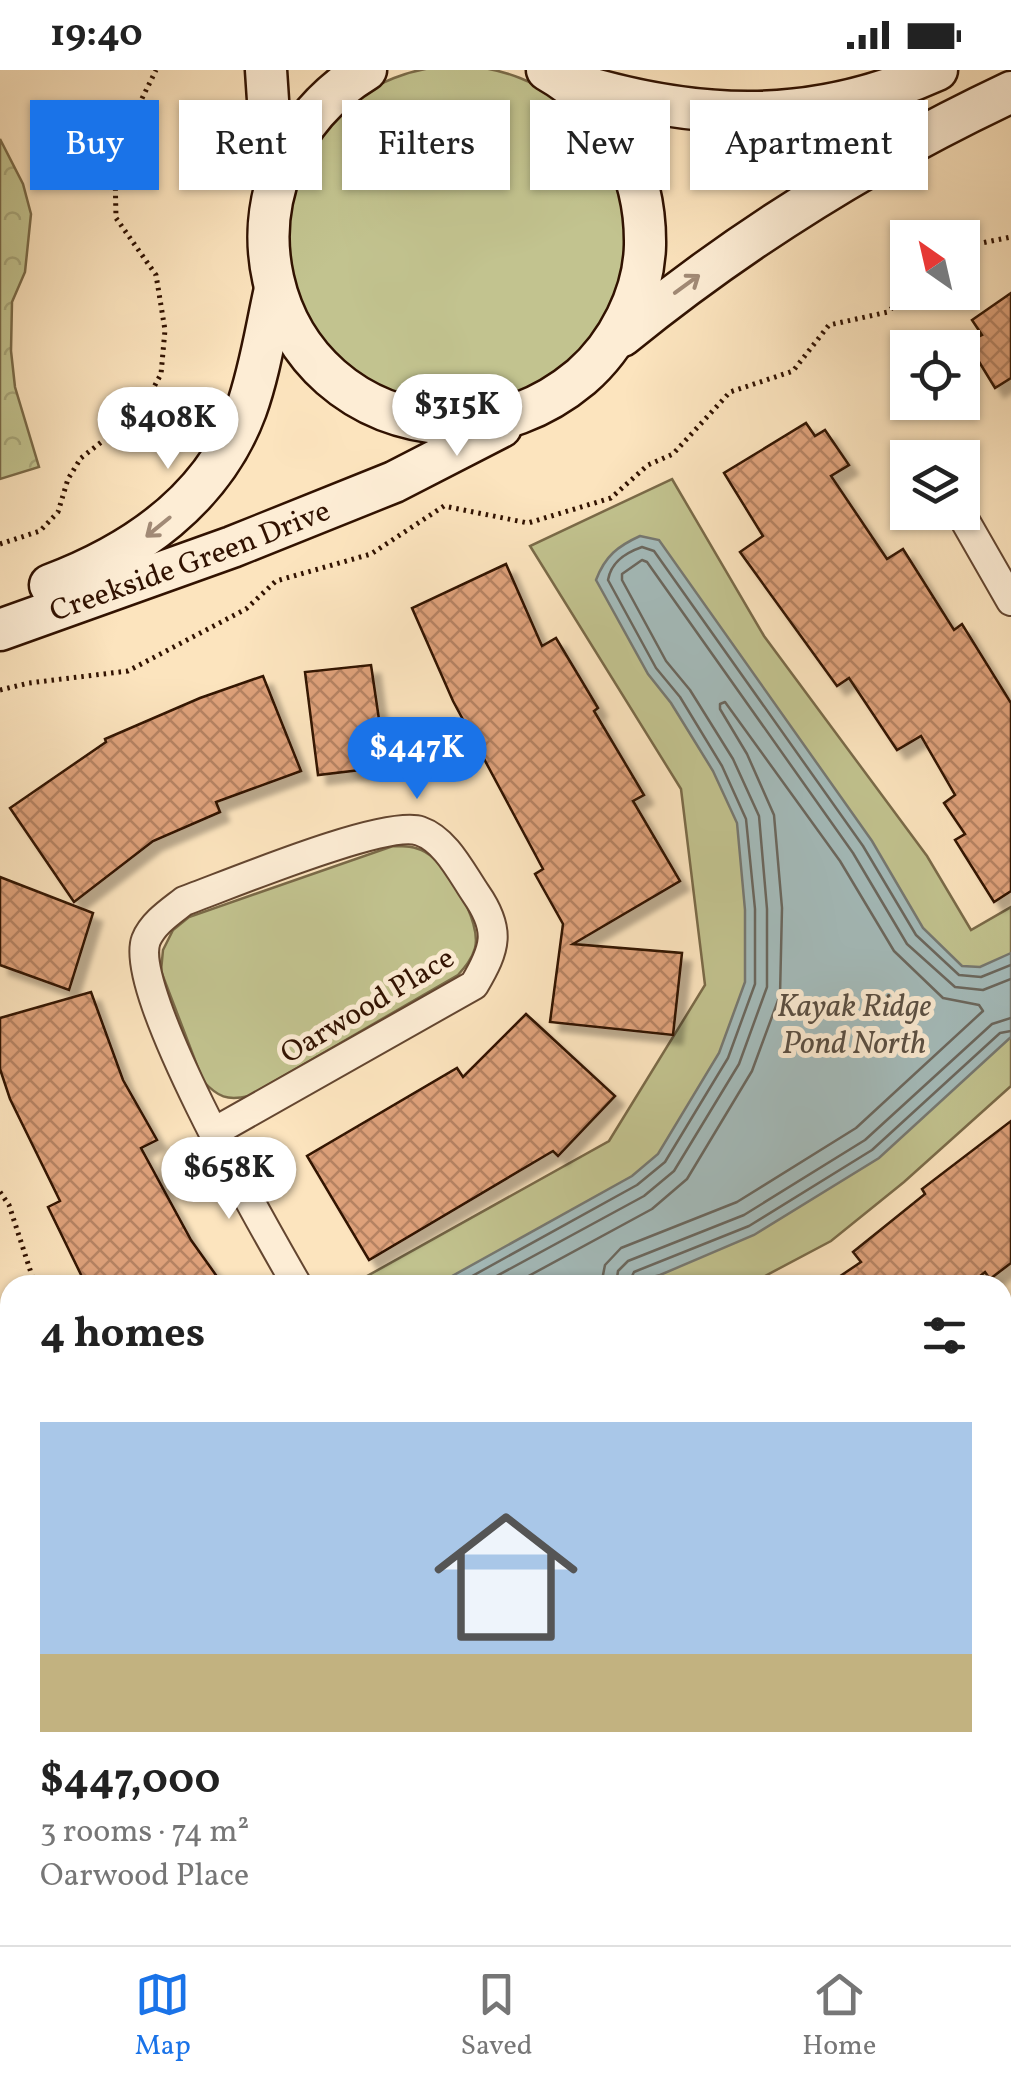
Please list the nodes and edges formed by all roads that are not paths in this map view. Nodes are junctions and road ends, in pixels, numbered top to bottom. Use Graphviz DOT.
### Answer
graph roads {
  1 [pos="266,70"];
  2 [pos="366,70"];
  3 [pos="937,70"];
  4 [pos="557,75"];
  5 [pos="1011,92"];
  6 [pos="268,100"];
  7 [pos="322,104"];
  8 [pos="273,190"];
  9 [pos="275,289"];
  10 [pos="611,344"];
  11 [pos="539,405"];
  12 [pos="970,530"];
  13 [pos="1011,600"];
  14 [pos="0,602"];
  15 [pos="0,630"];
  16 [pos="214,1132"];
  17 [pos="292,1275"];
  1 -- 6 [label="main road"];
  2 -- 7 [label="main road"];
  3 -- 4 [label="main road"];
  4 -- 10 [label="main road"];
  10 -- 5 [label="main road, one-way"];
  8 -- 9 [label="main road"];
  9 -- 11 [label="main road"];
  9 -- 14 [label="main road, Creekside Green Drive, one-way"];
  10 -- 11 [label="main road"];
  11 -- 15 [label="main road, Creekside Green Drive"];
  12 -- 13 [label="street"];
  16 -- 16 [label="street, Oarwood Place"];
  16 -- 17 [label="street, Oarwood Place"];
}
